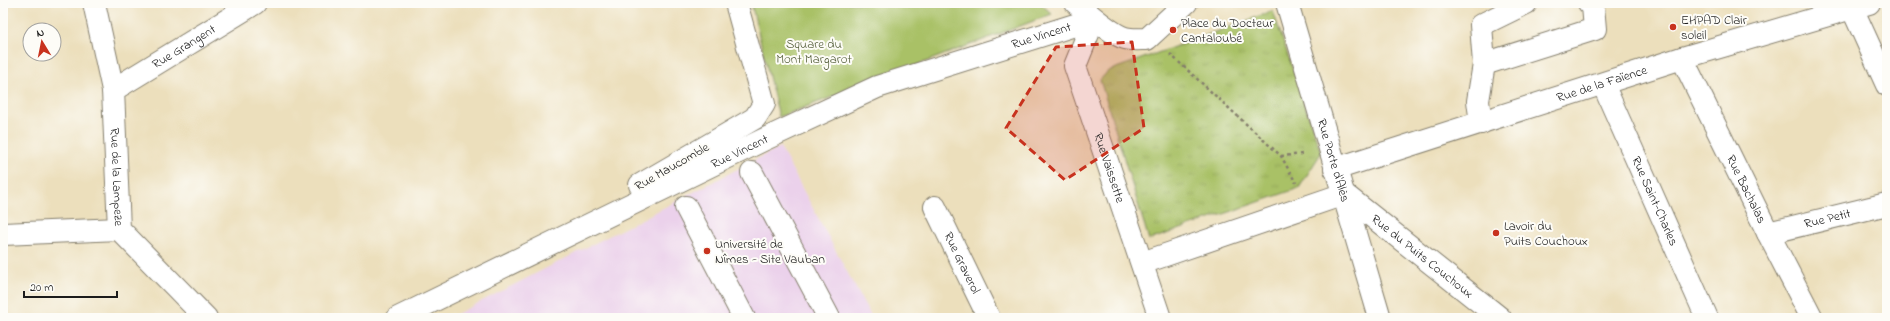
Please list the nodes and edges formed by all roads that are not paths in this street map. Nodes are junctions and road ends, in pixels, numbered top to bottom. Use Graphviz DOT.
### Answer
graph roads {
  1 [pos="94,3"];
  2 [pos="255,3"];
  3 [pos="736,3"];
  4 [pos="1076,3"];
  5 [pos="1287,3"];
  6 [pos="1526,3"];
  7 [pos="1589,3"];
  8 [pos="1860,5"];
  9 [pos="1177,7"];
  10 [pos="1094,19"];
  11 [pos="1682,58"];
  12 [pos="1484,64"];
  13 [pos="1603,84"];
  14 [pos="1887,85"];
  15 [pos="113,90"];
  16 [pos="1481,123"];
  17 [pos="1336,169"];
  18 [pos="752,173"];
  19 [pos="1344,194"];
  20 [pos="1887,204"];
  21 [pos="686,207"];
  22 [pos="935,207"];
  23 [pos="119,229"];
  24 [pos="1768,233"];
  25 [pos="3,234"];
  26 [pos="1142,263"];
  27 [pos="484,276"];
  28 [pos="206,318"];
  29 [pos="398,318"];
  30 [pos="744,318"];
  31 [pos="829,318"];
  32 [pos="988,318"];
  33 [pos="1160,318"];
  34 [pos="1380,318"];
  35 [pos="1500,318"];
  36 [pos="1707,318"];
  37 [pos="1812,318"];
  1 -- 15 [label="street, Rue de la Lampeze"];
  2 -- 15 [label="street, Rue Grangent"];
  3 -- 27 [label="street, Rue Maucomble"];
  4 -- 10 [label="street"];
  5 -- 17 [label="street, Rue Porte d'Alès"];
  6 -- 12 [label="street"];
  7 -- 12 [label="street"];
  8 -- 11 [label="street, Rue de la Faïence"];
  8 -- 14 [label="street"];
  9 -- 10 [label="street"];
  10 -- 26 [label="street, Rue Vaissette"];
  10 -- 27 [label="street, Rue Vincent"];
  11 -- 13 [label="street, Rue de la Faïence"];
  11 -- 24 [label="street, Rue Bachalas"];
  12 -- 16 [label="street"];
  13 -- 16 [label="street, Rue de la Faïence"];
  13 -- 36 [label="street, Rue Saint-Charles"];
  15 -- 23 [label="street, Rue de la Lampeze"];
  16 -- 17 [label="street, Rue de la Faïence"];
  17 -- 19 [label="street, Rue Porte d'Alès"];
  18 -- 31 [label="street"];
  19 -- 26 [label="street"];
  19 -- 34 [label="street, Rue Porte d'Alès"];
  19 -- 35 [label="street, Rue du Puits Couchoux"];
  20 -- 24 [label="street, Rue Petit"];
  21 -- 30 [label="street"];
  22 -- 32 [label="street, Rue Graverol"];
  23 -- 25 [label="street"];
  23 -- 28 [label="street, Rue de la Lampeze"];
  24 -- 37 [label="street, Rue Bachalas"];
  26 -- 33 [label="street, Rue Vaissette"];
  27 -- 29 [label="street, Rue Vincent"];
}
